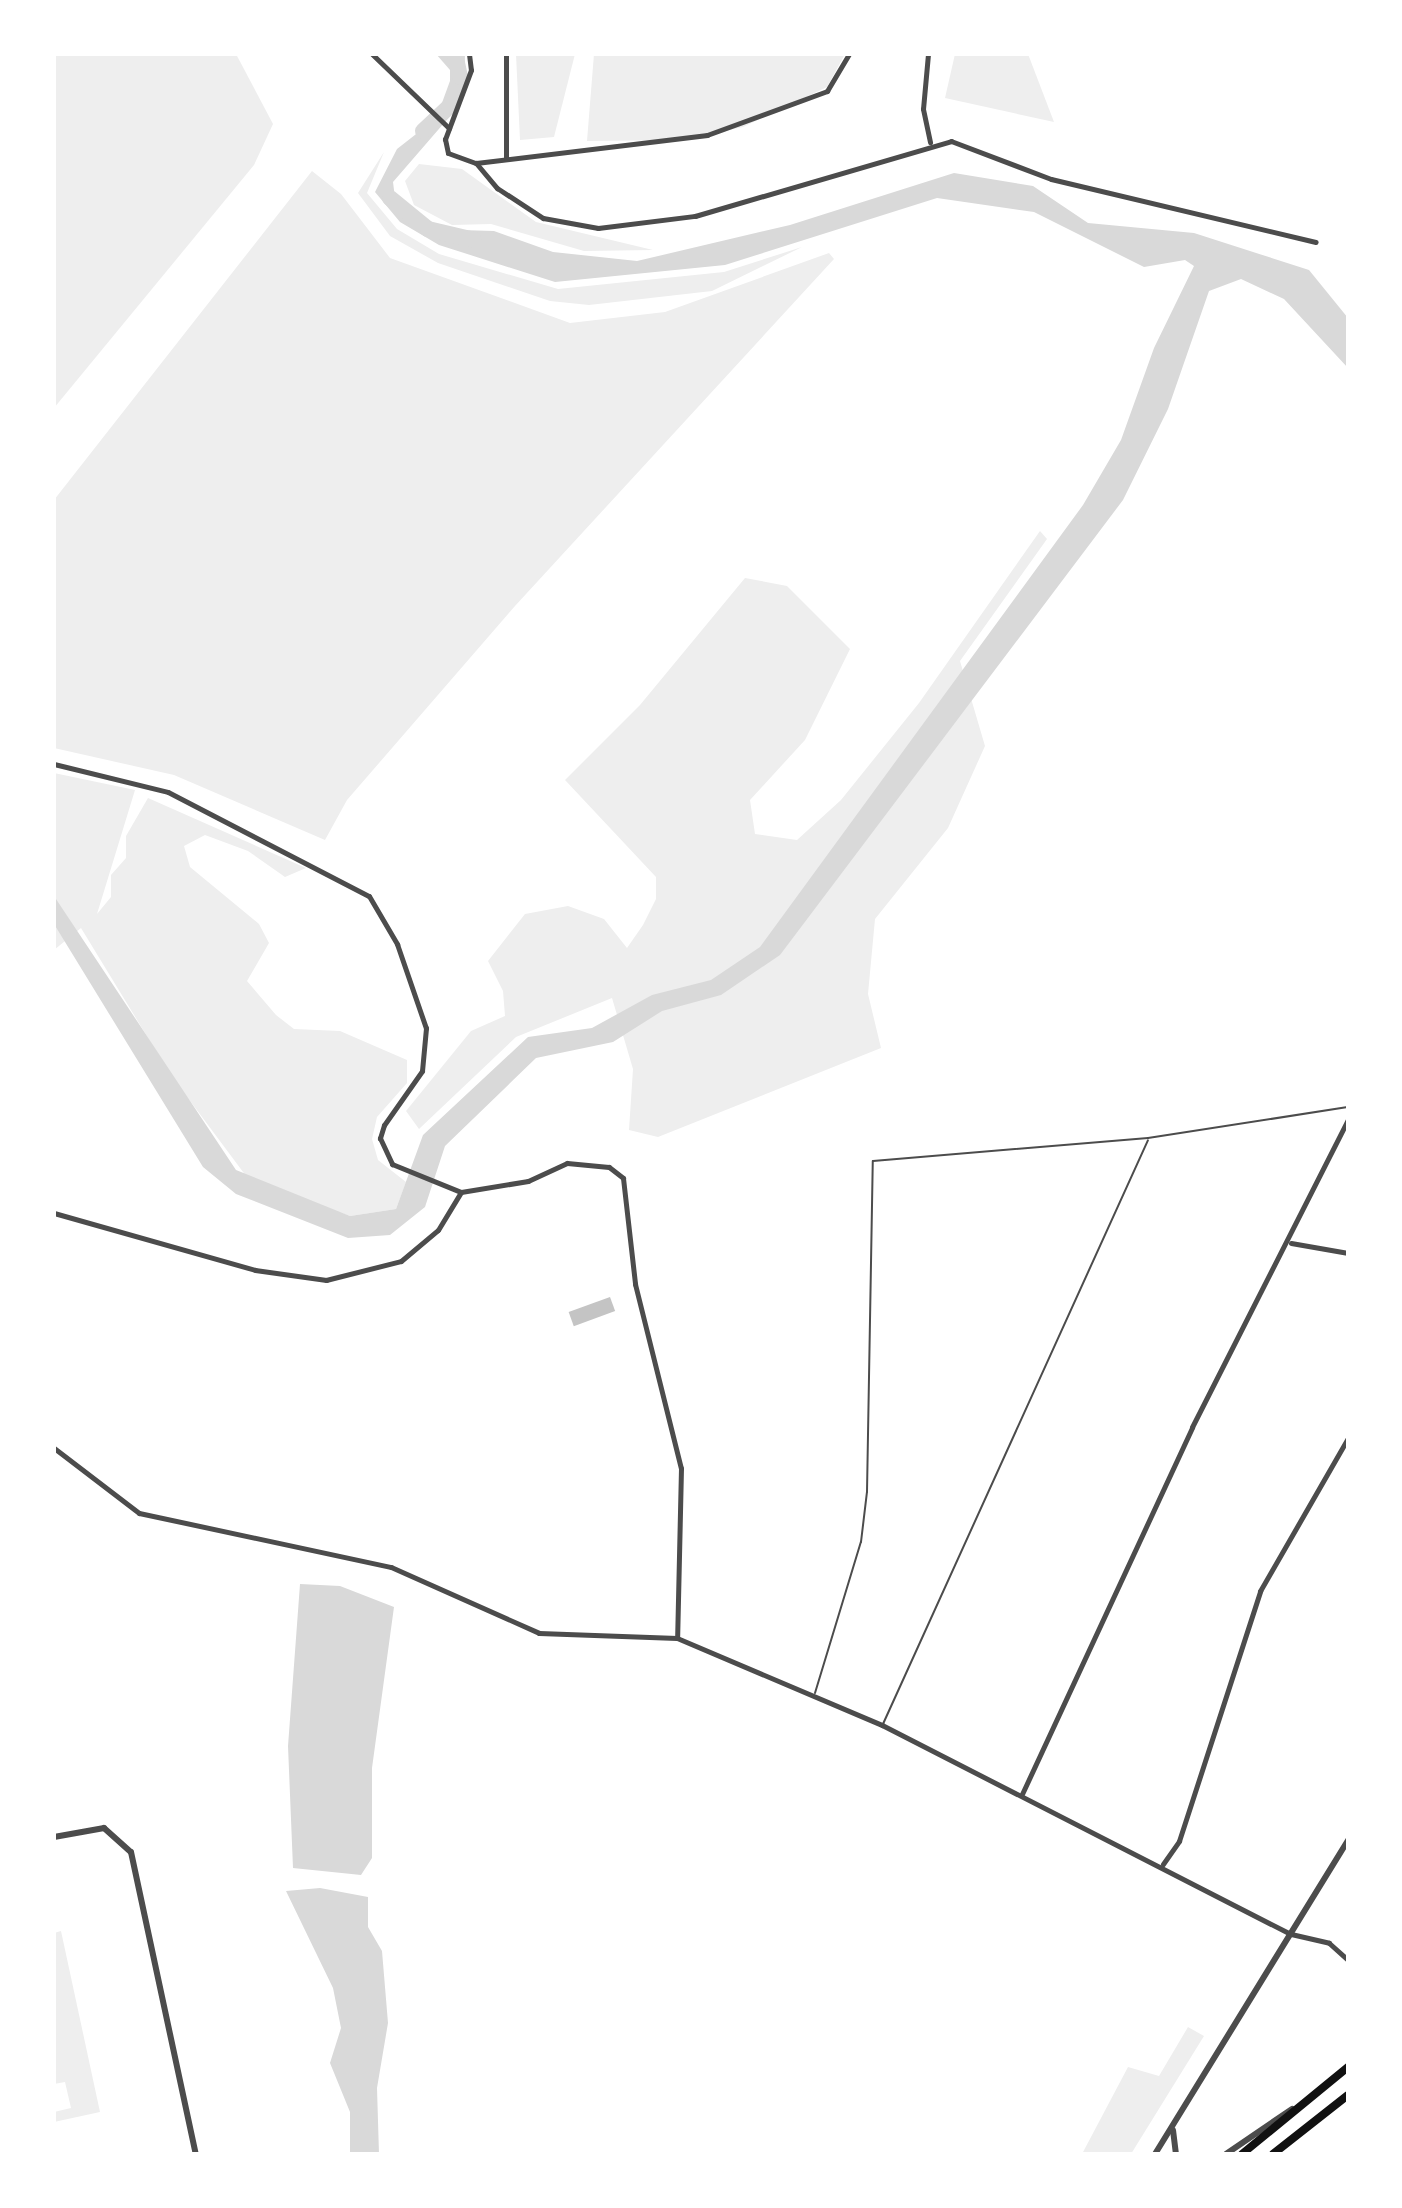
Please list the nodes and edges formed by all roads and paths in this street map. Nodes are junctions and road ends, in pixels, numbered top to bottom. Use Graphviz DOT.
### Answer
graph roads {
  1 [pos="372,54"];
  2 [pos="469,54"];
  3 [pos="506,54"];
  4 [pos="849,54"];
  5 [pos="928,54"];
  6 [pos="447,126"];
  7 [pos="930,142"];
  8 [pos="506,158"];
  9 [pos="476,163"];
  10 [pos="1316,242"];
  11 [pos="54,764"];
  12 [pos="1348,1107"];
  13 [pos="1348,1120"];
  14 [pos="1148,1138"];
  15 [pos="461,1192"];
  16 [pos="54,1213"];
  17 [pos="1291,1243"];
  18 [pos="1348,1253"];
  19 [pos="1348,1438"];
  20 [pos="54,1448"];
  21 [pos="677,1638"];
  22 [pos="815,1694"];
  23 [pos="882,1725"];
  24 [pos="1022,1794"];
  25 [pos="54,1837"];
  26 [pos="1348,1840"];
  27 [pos="1163,1864"];
  28 [pos="1291,1934"];
  29 [pos="1348,1960"];
  30 [pos="1348,2067"];
  31 [pos="1315,2093"];
  32 [pos="1348,2095"];
  33 [pos="1175,2123"];
  34 [pos="196,2154"];
  35 [pos="1155,2154"];
  36 [pos="1176,2154"];
  37 [pos="1226,2154"];
  38 [pos="1242,2154"];
  39 [pos="1273,2154"];
  1 -- 6 [label="street"];
  2 -- 6 [label="street"];
  3 -- 8 [label="street"];
  4 -- 8 [label="street"];
  5 -- 7 [label="street"];
  6 -- 9 [label="street"];
  7 -- 9 [label="street"];
  7 -- 10 [label="street"];
  8 -- 9 [label="street"];
  11 -- 15 [label="street"];
  12 -- 14 [label="lane"];
  13 -- 17 [label="street"];
  14 -- 22 [label="lane"];
  14 -- 23 [label="lane"];
  15 -- 16 [label="street"];
  15 -- 21 [label="street"];
  17 -- 18 [label="street"];
  17 -- 24 [label="street"];
  19 -- 27 [label="street"];
  20 -- 21 [label="street"];
  21 -- 22 [label="street"];
  22 -- 23 [label="street"];
  23 -- 24 [label="street"];
  24 -- 27 [label="street"];
  25 -- 34 [label="street"];
  26 -- 28 [label="street"];
  27 -- 28 [label="street"];
  28 -- 29 [label="street"];
  28 -- 33 [label="street"];
  30 -- 31 [label="highway"];
  31 -- 37 [label="street"];
  31 -- 38 [label="highway"];
  32 -- 39 [label="highway"];
  33 -- 35 [label="street"];
  33 -- 36 [label="street"];
}
